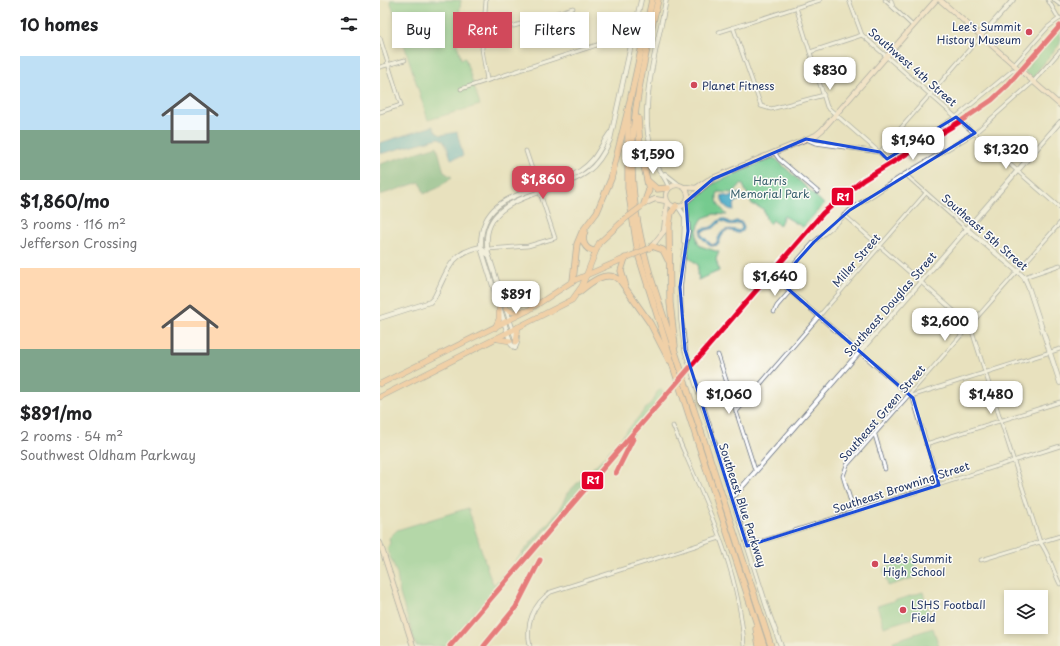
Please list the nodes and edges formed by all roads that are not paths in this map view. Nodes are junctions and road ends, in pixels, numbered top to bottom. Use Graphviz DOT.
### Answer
graph roads {
  1 [pos="486,0"];
  2 [pos="641,0"];
  3 [pos="652,0"];
  4 [pos="658,0"];
  5 [pos="666,0"];
  6 [pos="820,0"];
  7 [pos="850,0"];
  8 [pos="885,0"];
  9 [pos="891,0"];
  10 [pos="936,0"];
  11 [pos="940,0"];
  12 [pos="1013,0"];
  13 [pos="1048,0"];
  14 [pos="1056,0"];
  15 [pos="1060,4"];
  16 [pos="796,7"];
  17 [pos="893,7"];
  18 [pos="1053,7"];
  19 [pos="573,8"];
  20 [pos="485,12"];
  21 [pos="638,12"];
  22 [pos="1060,18"];
  23 [pos="512,26"];
  24 [pos="913,26"];
  25 [pos="733,27"];
  26 [pos="719,32"];
  27 [pos="862,35"];
  28 [pos="981,36"];
  29 [pos="380,38"];
  30 [pos="597,45"];
  31 [pos="483,48"];
  32 [pos="631,48"];
  33 [pos="1060,51"];
  34 [pos="810,52"];
  35 [pos="887,57"];
  36 [pos="404,60"];
  37 [pos="389,64"];
  38 [pos="1013,66"];
  39 [pos="380,68"];
  40 [pos="487,80"];
  41 [pos="1033,82"];
  42 [pos="461,89"];
  43 [pos="824,95"];
  44 [pos="638,96"];
  45 [pos="930,96"];
  46 [pos="1060,105"];
  47 [pos="628,110"];
  48 [pos="380,112"];
  49 [pos="836,116"];
  50 [pos="956,117"];
  51 [pos="1060,122"];
  52 [pos="975,133"];
  53 [pos="806,139"];
  54 [pos="526,150"];
  55 [pos="774,152"];
  56 [pos="880,152"];
  57 [pos="655,158"];
  58 [pos="1018,171"];
  59 [pos="905,174"];
  60 [pos="713,179"];
  61 [pos="647,180"];
  62 [pos="679,185"];
  63 [pos="685,187"];
  64 [pos="668,188"];
  65 [pos="539,191"];
  66 [pos="818,192"];
  67 [pos="926,193"];
  68 [pos="687,201"];
  69 [pos="666,202"];
  70 [pos="642,205"];
  71 [pos="677,206"];
  72 [pos="1060,208"];
  73 [pos="844,215"];
  74 [pos="1060,223"];
  75 [pos="587,225"];
  76 [pos="967,229"];
  77 [pos="482,230"];
  78 [pos="685,245"];
  79 [pos="879,246"];
  80 [pos="480,247"];
  81 [pos="651,247"];
  82 [pos="488,249"];
  83 [pos="595,251"];
  84 [pos="626,258"];
  85 [pos="490,259"];
  86 [pos="1060,265"];
  87 [pos="670,266"];
  88 [pos="1017,272"];
  89 [pos="586,275"];
  90 [pos="1024,277"];
  91 [pos="573,281"];
  92 [pos="920,282"];
  93 [pos="627,288"];
  94 [pos="790,290"];
  95 [pos="579,292"];
  96 [pos="499,306"];
  97 [pos="506,309"];
  98 [pos="529,310"];
  99 [pos="774,312"];
  100 [pos="819,316"];
  101 [pos="380,318"];
  102 [pos="507,322"];
  103 [pos="970,325"];
  104 [pos="495,328"];
  105 [pos="513,330"];
  106 [pos="495,339"];
  107 [pos="510,341"];
  108 [pos="516,342"];
  109 [pos="1060,349"];
  110 [pos="860,351"];
  111 [pos="1050,352"];
  112 [pos="718,355"];
  113 [pos="676,368"];
  114 [pos="985,373"];
  115 [pos="1060,383"];
  116 [pos="380,384"];
  117 [pos="910,395"];
  118 [pos="380,397"];
  119 [pos="1060,402"];
  120 [pos="736,412"];
  121 [pos="1000,420"];
  122 [pos="673,426"];
  123 [pos="874,435"];
  124 [pos="926,444"];
  125 [pos="1060,446"];
  126 [pos="1013,461"];
  127 [pos="885,469"];
  128 [pos="756,470"];
  129 [pos="938,485"];
  130 [pos="731,496"];
  131 [pos="854,512"];
  132 [pos="1060,536"];
  133 [pos="720,538"];
  134 [pos="1040,542"];
  135 [pos="380,543"];
  136 [pos="747,546"];
  137 [pos="981,560"];
  138 [pos="1060,584"];
  139 [pos="746,589"];
  140 [pos="753,591"];
  141 [pos="413,646"];
  142 [pos="530,646"];
  143 [pos="744,646"];
  144 [pos="759,646"];
  145 [pos="764,646"];
  146 [pos="771,646"];
  147 [pos="775,646"];
  148 [pos="782,646"];
  1 -- 20 [label="street"];
  2 -- 21 [label="street"];
  3 -- 47 [label="highway"];
  4 -- 44 [label="highway"];
  5 -- 57 [label="street"];
  6 -- 16 [label="street"];
  7 -- 27 [label="street, Southwest 4th Street"];
  8 -- 17 [label="street"];
  9 -- 17 [label="street"];
  10 -- 24 [label="main road"];
  11 -- 28 [label="main road"];
  12 -- 28 [label="street"];
  13 -- 18 [label="street"];
  14 -- 15 [label="street"];
  14 -- 18 [label="street"];
  16 -- 25 [label="street"];
  16 -- 34 [label="street"];
  17 -- 24 [label="street"];
  18 -- 22 [label="street"];
  19 -- 23 [label="street"];
  22 -- 38 [label="street"];
  24 -- 35 [label="main road"];
  25 -- 26 [label="street"];
  25 -- 43 [label="street"];
  27 -- 34 [label="street"];
  27 -- 35 [label="street, Southwest 4th Street"];
  28 -- 38 [label="main road"];
  28 -- 45 [label="street"];
  29 -- 37 [label="street"];
  30 -- 40 [label="street"];
  31 -- 40 [label="street"];
  32 -- 65 [label="street"];
  33 -- 41 [label="street"];
  34 -- 43 [label="street"];
  35 -- 45 [label="street, Southwest 4th Street"];
  35 -- 49 [label="main road"];
  36 -- 37 [label="street"];
  37 -- 39 [label="street"];
  37 -- 48 [label="street"];
  38 -- 41 [label="main road"];
  38 -- 50 [label="street"];
  40 -- 42 [label="street"];
  41 -- 46 [label="main road"];
  41 -- 52 [label="street"];
  43 -- 49 [label="street"];
  44 -- 61 [label="highway"];
  44 -- 113 [label="highway"];
  45 -- 50 [label="street, Southwest 4th Street"];
  45 -- 56 [label="street"];
  47 -- 75 [label="highway"];
  47 -- 113 [label="highway"];
  49 -- 53 [label="main road"];
  49 -- 56 [label="street"];
  50 -- 52 [label="street, Southwest 4th Street"];
  50 -- 56 [label="street"];
  51 -- 58 [label="street, Southeast Douglas Street"];
  52 -- 58 [label="street, Southwest 4th Street"];
  52 -- 59 [label="street"];
  53 -- 55 [label="main road"];
  53 -- 56 [label="street"];
  54 -- 65 [label="street"];
  55 -- 60 [label="main road"];
  55 -- 66 [label="street"];
  57 -- 62 [label="street"];
  57 -- 64 [label="street"];
  58 -- 72 [label="street, Southwest 4th Street"];
  58 -- 76 [label="street, Southeast Douglas Street"];
  59 -- 67 [label="street, Southeast 5th Street"];
  59 -- 73 [label="street"];
  60 -- 63 [label="main road"];
  60 -- 68 [label="main road"];
  61 -- 64 [label="highway"];
  61 -- 70 [label="highway"];
  62 -- 63 [label="main road"];
  62 -- 64 [label="main road"];
  63 -- 68 [label="main road"];
  64 -- 69 [label="main road"];
  65 -- 77 [label="street"];
  65 -- 82 [label="street"];
  65 -- 82 [label="street"];
  67 -- 76 [label="street, Southeast 5th Street"];
  67 -- 79 [label="street, Miller Street"];
  68 -- 71 [label="main road"];
  68 -- 78 [label="street"];
  69 -- 70 [label="main road"];
  69 -- 71 [label="main road"];
  69 -- 81 [label="main road"];
  70 -- 83 [label="highway, bridge"];
  71 -- 78 [label="street"];
  71 -- 87 [label="highway"];
  73 -- 79 [label="street"];
  73 -- 94 [label="street"];
  74 -- 88 [label="street, Southeast Green Street"];
  75 -- 83 [label="highway"];
  75 -- 91 [label="highway"];
  76 -- 88 [label="street, Southeast 5th Street"];
  76 -- 92 [label="street, Southeast Douglas Street"];
  77 -- 80 [label="street"];
  77 -- 82 [label="street"];
  78 -- 130 [label="street, Southeast Blue Parkway"];
  79 -- 92 [label="street"];
  79 -- 100 [label="street, Miller Street"];
  80 -- 85 [label="street"];
  80 -- 96 [label="street"];
  80 -- 101 [label="street"];
  81 -- 84 [label="highway, bridge"];
  81 -- 87 [label="highway"];
  82 -- 85 [label="street"];
  83 -- 89 [label="highway"];
  84 -- 89 [label="highway"];
  84 -- 93 [label="highway"];
  85 -- 97 [label="street"];
  86 -- 90 [label="street"];
  87 -- 113 [label="highway"];
  88 -- 90 [label="street, Southeast 5th Street"];
  88 -- 103 [label="street, Southeast Green Street"];
  89 -- 91 [label="highway"];
  89 -- 95 [label="highway"];
  90 -- 111 [label="street, Southeast 5th Street"];
  91 -- 98 [label="highway"];
  92 -- 103 [label="street"];
  92 -- 110 [label="street, Southeast Douglas Street"];
  93 -- 95 [label="highway"];
  93 -- 113 [label="highway"];
  94 -- 99 [label="street"];
  94 -- 100 [label="street"];
  95 -- 105 [label="highway"];
  96 -- 102 [label="street"];
  96 -- 104 [label="highway"];
  97 -- 98 [label="highway"];
  97 -- 102 [label="street"];
  98 -- 102 [label="highway"];
  100 -- 110 [label="street"];
  100 -- 120 [label="street, Miller Street"];
  102 -- 104 [label="highway"];
  102 -- 105 [label="street"];
  103 -- 114 [label="street"];
  103 -- 117 [label="street, Southeast Green Street"];
  104 -- 116 [label="highway"];
  105 -- 106 [label="highway"];
  105 -- 107 [label="street"];
  105 -- 108 [label="highway"];
  106 -- 107 [label="highway"];
  106 -- 118 [label="highway"];
  107 -- 108 [label="street"];
  109 -- 111 [label="street"];
  110 -- 117 [label="street"];
  110 -- 128 [label="street, Southeast Douglas Street"];
  111 -- 114 [label="street"];
  111 -- 115 [label="street, Southeast 5th Street"];
  112 -- 120 [label="street"];
  113 -- 139 [label="highway"];
  113 -- 140 [label="highway"];
  114 -- 117 [label="street"];
  114 -- 121 [label="street"];
  117 -- 123 [label="street, Southeast Green Street"];
  117 -- 124 [label="street"];
  119 -- 121 [label="street"];
  120 -- 128 [label="street"];
  121 -- 124 [label="street"];
  121 -- 126 [label="street"];
  122 -- 133 [label="street"];
  123 -- 127 [label="street"];
  123 -- 131 [label="street, Southeast Green Street"];
  124 -- 129 [label="street"];
  125 -- 126 [label="street, Southeast Browning Street"];
  126 -- 129 [label="street, Southeast Browning Street"];
  126 -- 134 [label="street"];
  128 -- 130 [label="street, Southeast Douglas Street"];
  129 -- 131 [label="street, Southeast Browning Street"];
  130 -- 136 [label="street, Southeast Blue Parkway"];
  131 -- 136 [label="street, Southeast Browning Street"];
  132 -- 134 [label="street"];
  133 -- 142 [label="street"];
  133 -- 143 [label="street"];
  134 -- 137 [label="street"];
  134 -- 138 [label="street"];
  135 -- 141 [label="main road"];
  136 -- 148 [label="street, Southeast Blue Parkway"];
  139 -- 144 [label="highway"];
  139 -- 145 [label="highway"];
  140 -- 146 [label="highway"];
  140 -- 147 [label="highway"];
}
